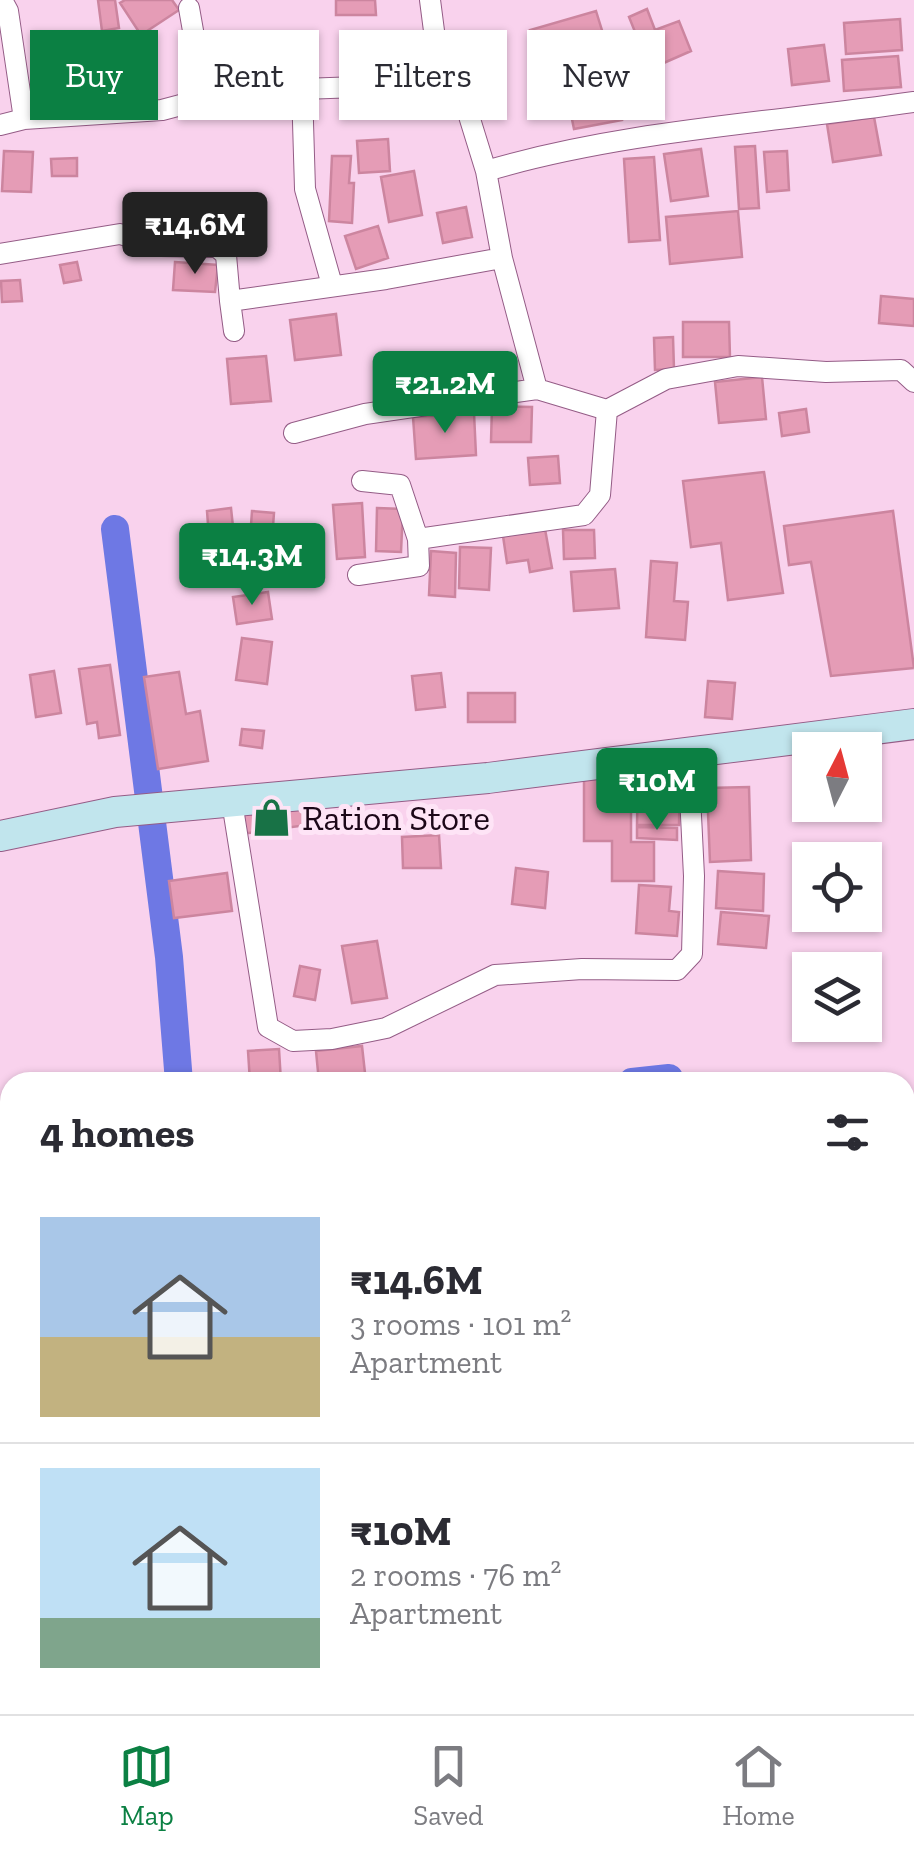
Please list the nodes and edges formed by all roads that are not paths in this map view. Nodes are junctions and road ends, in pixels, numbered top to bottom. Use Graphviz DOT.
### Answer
graph roads {
  1 [pos="2,0"];
  2 [pos="430,0"];
  3 [pos="188,8"];
  4 [pos="192,30"];
  5 [pos="434,30"];
  6 [pos="914,102"];
  7 [pos="178,106"];
  8 [pos="24,119"];
  9 [pos="303,120"];
  10 [pos="470,120"];
  11 [pos="0,124"];
  12 [pos="486,171"];
  13 [pos="0,254"];
  14 [pos="502,258"];
  15 [pos="332,285"];
  16 [pos="230,301"];
  17 [pos="234,331"];
  18 [pos="914,382"];
  19 [pos="536,389"];
  20 [pos="607,410"];
  21 [pos="294,432"];
  22 [pos="362,481"];
  23 [pos="418,539"];
  24 [pos="358,576"];
  25 [pos="914,724"];
  26 [pos="688,755"];
  27 [pos="232,802"];
  28 [pos="0,836"];
  1 -- 8 [label="street"];
  2 -- 5 [label="street"];
  3 -- 4 [label="street"];
  6 -- 12 [label="street"];
  7 -- 8 [label="street"];
  8 -- 11 [label="street"];
  9 -- 15 [label="street"];
  10 -- 12 [label="street"];
  12 -- 14 [label="street"];
  13 -- 16 [label="street"];
  14 -- 15 [label="street"];
  14 -- 19 [label="street"];
  15 -- 16 [label="street"];
  16 -- 17 [label="street"];
  18 -- 20 [label="street"];
  19 -- 20 [label="street"];
  19 -- 21 [label="street"];
  20 -- 23 [label="street"];
  22 -- 23 [label="street"];
  23 -- 24 [label="street"];
  25 -- 26 [label="street"];
  26 -- 27 [label="street"];
  26 -- 27 [label="street"];
  27 -- 28 [label="street"];
}
